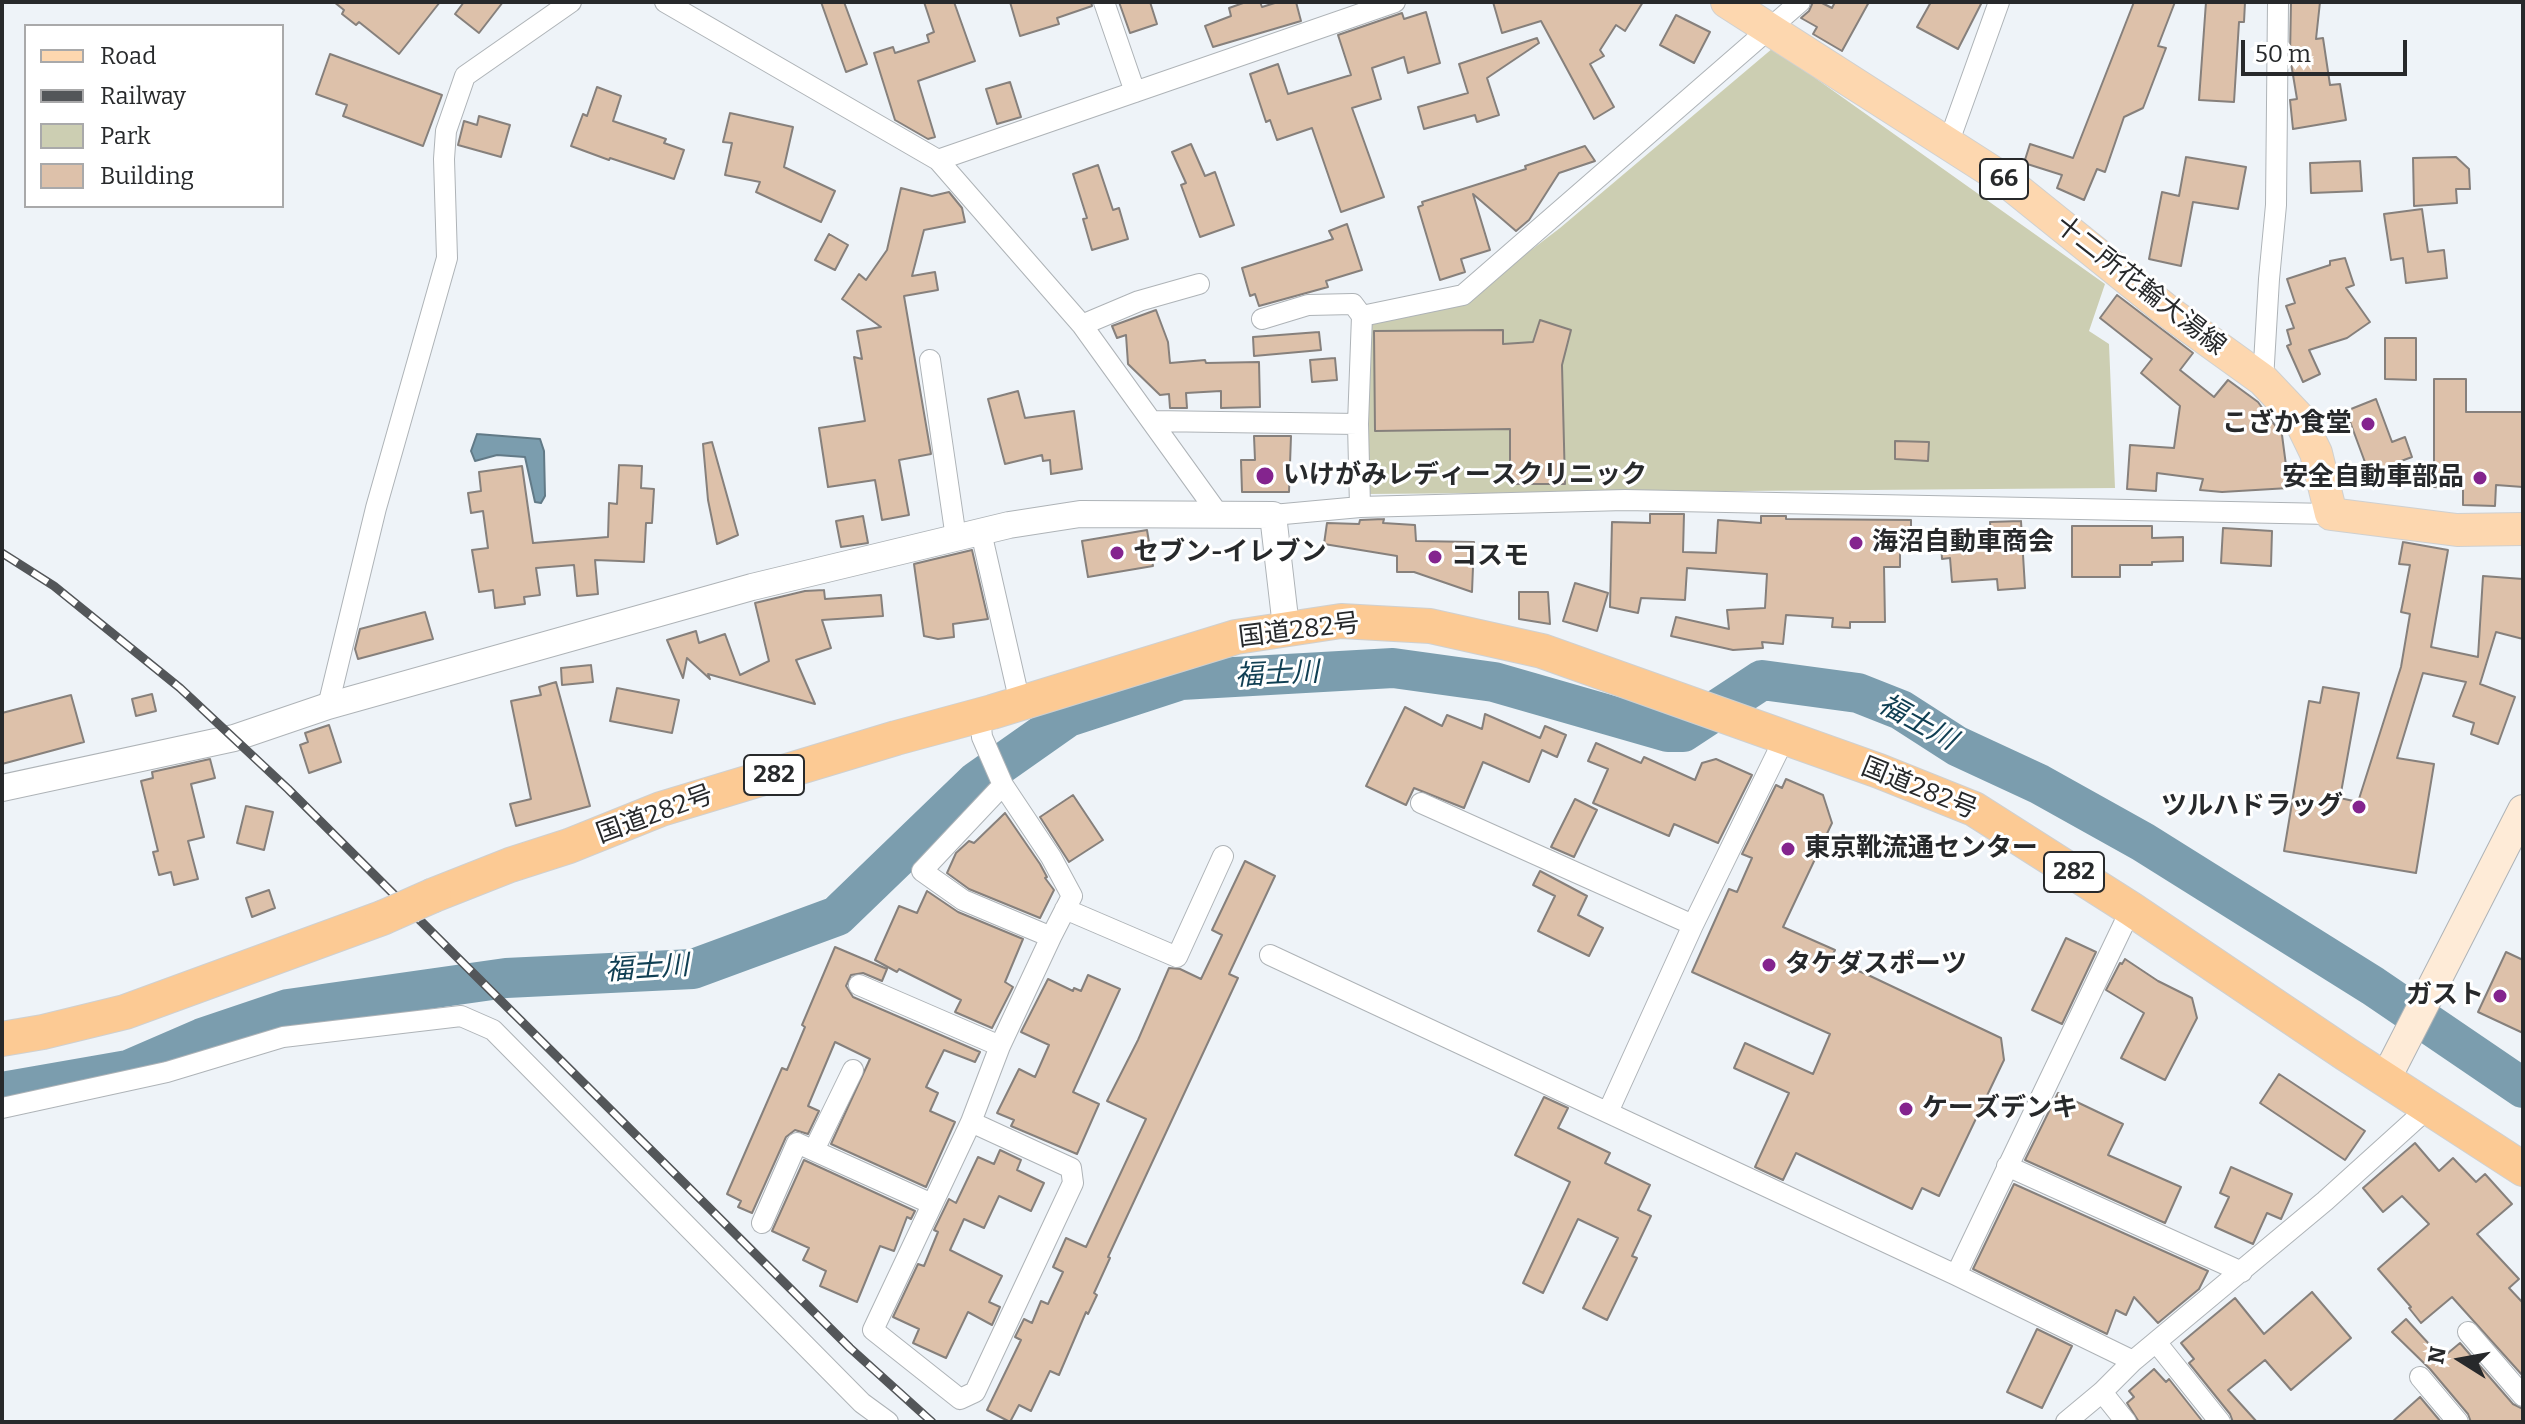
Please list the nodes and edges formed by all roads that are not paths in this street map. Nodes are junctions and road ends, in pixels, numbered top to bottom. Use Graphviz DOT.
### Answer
graph roads {
  1 [pos="571,2"];
  2 [pos="665,2"];
  3 [pos="1104,2"];
  4 [pos="1395,2"];
  5 [pos="1727,2"];
  6 [pos="1800,2"];
  7 [pos="1999,2"];
  8 [pos="2278,2"];
  9 [pos="1769,29"];
  10 [pos="1135,92"];
  11 [pos="1948,144"];
  12 [pos="938,160"];
  13 [pos="1199,284"];
  14 [pos="1362,316"];
  15 [pos="1262,319"];
  16 [pos="1082,325"];
  17 [pos="930,360"];
  18 [pos="2263,380"];
  19 [pos="1152,421"];
  20 [pos="1358,424"];
  21 [pos="1360,507"];
  22 [pos="2331,514"];
  23 [pos="1219,515"];
  24 [pos="1273,515"];
  25 [pos="2523,529"];
  26 [pos="981,532"];
  27 [pos="956,538"];
  28 [pos="1286,627"];
  29 [pos="1020,703"];
  30 [pos="328,706"];
  31 [pos="981,726"];
  32 [pos="1785,737"];
  33 [pos="1002,784"];
  34 [pos="2,788"];
  35 [pos="1421,803"];
  36 [pos="2523,810"];
  37 [pos="1223,856"];
  38 [pos="1065,909"];
  39 [pos="2131,909"];
  40 [pos="1693,925"];
  41 [pos="1051,937"];
  42 [pos="1270,955"];
  43 [pos="859,985"];
  44 [pos="2,1039"];
  45 [pos="1000,1046"];
  46 [pos="853,1070"];
  47 [pos="2385,1080"];
  48 [pos="2,1108"];
  49 [pos="2428,1108"];
  50 [pos="1608,1112"];
  51 [pos="971,1122"];
  52 [pos="814,1150"];
  53 [pos="2007,1166"];
  54 [pos="2523,1169"];
  55 [pos="932,1204"];
  56 [pos="762,1223"];
  57 [pos="2242,1272"];
  58 [pos="1956,1275"];
  59 [pos="2468,1332"];
  60 [pos="2156,1342"];
  61 [pos="2133,1361"];
  62 [pos="2420,1377"];
  63 [pos="2102,1392"];
  64 [pos="2523,1396"];
  65 [pos="888,1422"];
  66 [pos="2066,1422"];
  67 [pos="2126,1422"];
  68 [pos="2220,1422"];
  69 [pos="2458,1422"];
  1 -- 30 [label="street"];
  2 -- 12 [label="street"];
  3 -- 10 [label="street"];
  4 -- 10 [label="street"];
  5 -- 9 [label="main road, 十二所花輪大湯線 / 66"];
  6 -- 9 [label="street"];
  7 -- 11 [label="street"];
  8 -- 18 [label="street"];
  9 -- 11 [label="main road, 十二所花輪大湯線 / 66"];
  9 -- 14 [label="street"];
  10 -- 12 [label="street"];
  11 -- 18 [label="main road, 十二所花輪大湯線 / 66"];
  12 -- 16 [label="street"];
  13 -- 16 [label="street"];
  14 -- 15 [label="street"];
  14 -- 20 [label="street"];
  16 -- 19 [label="street"];
  17 -- 27 [label="street"];
  18 -- 22 [label="main road, 十二所花輪大湯線 / 66"];
  19 -- 20 [label="street"];
  19 -- 23 [label="street"];
  20 -- 21 [label="street"];
  21 -- 22 [label="street"];
  21 -- 24 [label="street"];
  22 -- 25 [label="main road"];
  23 -- 24 [label="street"];
  23 -- 26 [label="street"];
  24 -- 28 [label="street"];
  26 -- 27 [label="street"];
  26 -- 29 [label="street"];
  27 -- 30 [label="street"];
  28 -- 29 [label="highway, 国道282号 / 282"];
  28 -- 32 [label="highway, 国道282号 / 282"];
  29 -- 31 [label="highway, 国道282号 / 282"];
  30 -- 34 [label="street"];
  31 -- 33 [label="street"];
  31 -- 44 [label="highway, 国道282号 / 282, bridge"];
  32 -- 39 [label="highway, 国道282号 / 282"];
  32 -- 40 [label="street"];
  33 -- 38 [label="street"];
  33 -- 41 [label="street"];
  35 -- 40 [label="street"];
  36 -- 47 [label="main road"];
  37 -- 38 [label="street"];
  38 -- 41 [label="street"];
  39 -- 47 [label="highway, 国道282号 / 282"];
  39 -- 53 [label="street"];
  40 -- 50 [label="street"];
  41 -- 45 [label="street"];
  42 -- 50 [label="street"];
  43 -- 45 [label="street"];
  45 -- 51 [label="street"];
  46 -- 52 [label="street"];
  47 -- 49 [label="highway, 国道282号 / 282"];
  48 -- 65 [label="street"];
  49 -- 54 [label="highway, 国道282号 / 282"];
  49 -- 57 [label="street"];
  50 -- 58 [label="street"];
  51 -- 55 [label="street"];
  51 -- 55 [label="street"];
  52 -- 55 [label="street"];
  52 -- 56 [label="street"];
  53 -- 57 [label="street"];
  53 -- 58 [label="street"];
  57 -- 60 [label="street"];
  58 -- 61 [label="street"];
  59 -- 64 [label="street"];
  60 -- 61 [label="street"];
  60 -- 68 [label="street"];
  61 -- 63 [label="street"];
  62 -- 69 [label="street"];
  63 -- 66 [label="street"];
  63 -- 67 [label="street"];
}
